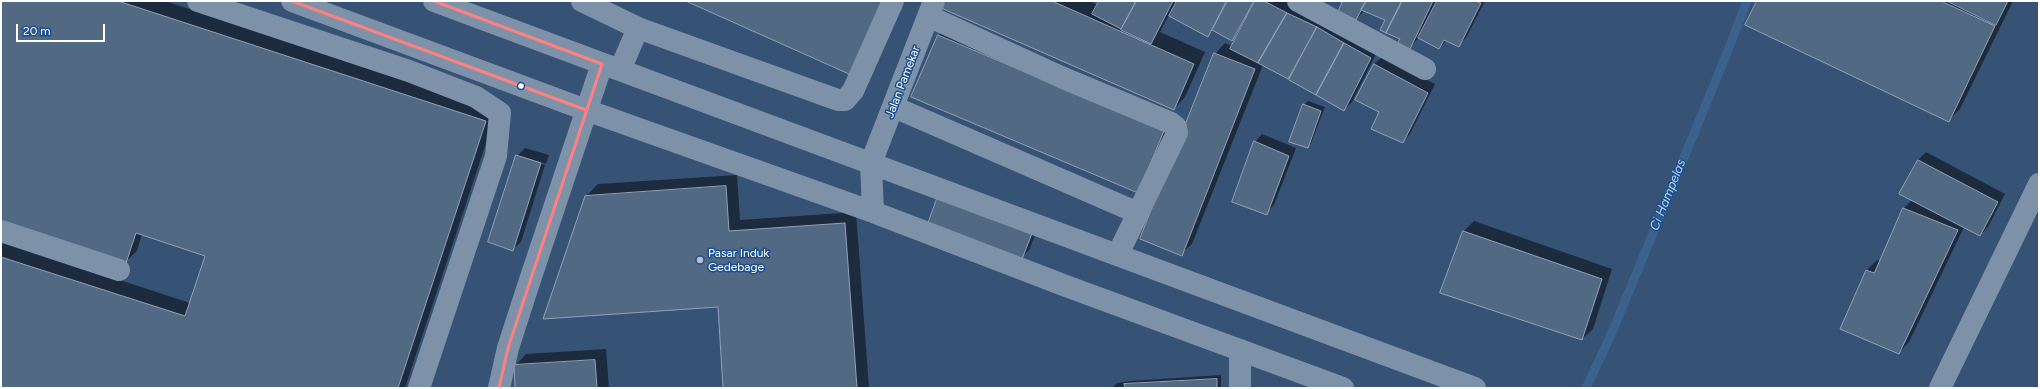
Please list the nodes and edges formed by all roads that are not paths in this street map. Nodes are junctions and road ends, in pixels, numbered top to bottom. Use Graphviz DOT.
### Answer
graph roads {
  1 [pos="198,1"];
  2 [pos="434,1"];
  3 [pos="582,1"];
  4 [pos="894,1"];
  5 [pos="1298,1"];
  6 [pos="300,2"];
  7 [pos="931,9"];
  8 [pos="638,28"];
  9 [pos="611,67"];
  10 [pos="1425,69"];
  11 [pos="894,107"];
  12 [pos="586,110"];
  13 [pos="871,163"];
  14 [pos="2039,184"];
  15 [pos="873,212"];
  16 [pos="1138,213"];
  17 [pos="1,230"];
  18 [pos="1118,254"];
  19 [pos="119,270"];
  20 [pos="1240,350"];
  21 [pos="418,388"];
  22 [pos="499,388"];
  23 [pos="1240,388"];
  24 [pos="1343,388"];
  25 [pos="1475,388"];
  26 [pos="1940,388"];
  1 -- 21 [label="street"];
  2 -- 9 [label="street"];
  3 -- 8 [label="street"];
  4 -- 8 [label="street"];
  5 -- 10 [label="street"];
  6 -- 12 [label="street"];
  7 -- 11 [label="street, Jalan Pamekar"];
  7 -- 16 [label="street"];
  8 -- 9 [label="street"];
  9 -- 12 [label="street"];
  9 -- 13 [label="street"];
  11 -- 13 [label="street, Jalan Pamekar"];
  11 -- 16 [label="street"];
  12 -- 15 [label="street"];
  12 -- 22 [label="street"];
  13 -- 15 [label="street"];
  13 -- 18 [label="street"];
  14 -- 26 [label="street"];
  15 -- 20 [label="street"];
  16 -- 18 [label="street"];
  17 -- 19 [label="street"];
  18 -- 25 [label="street"];
  20 -- 23 [label="street"];
  20 -- 24 [label="street"];
}
